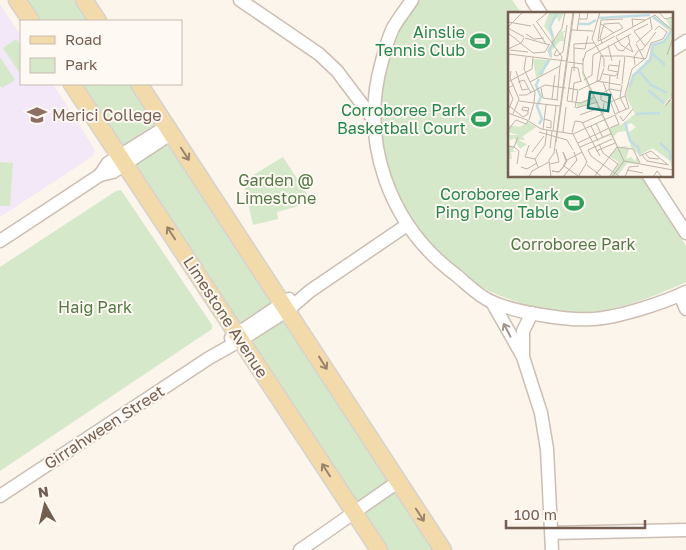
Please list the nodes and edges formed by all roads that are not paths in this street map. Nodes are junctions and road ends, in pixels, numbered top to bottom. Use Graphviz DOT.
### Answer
graph roads {
  1 [pos="17,0"];
  2 [pos="84,0"];
  3 [pos="240,0"];
  4 [pos="412,0"];
  5 [pos="532,0"];
  6 [pos="540,12"];
  7 [pos="30,20"];
  8 [pos="97,20"];
  9 [pos="686,41"];
  10 [pos="674,49"];
  11 [pos="73,85"];
  12 [pos="140,85"];
  13 [pos="374,120"];
  14 [pos="170,130"];
  15 [pos="122,160"];
  16 [pos="650,178"];
  17 [pos="407,226"];
  18 [pos="686,234"];
  19 [pos="0,241"];
  20 [pos="683,293"];
  21 [pos="492,302"];
  22 [pos="286,306"];
  23 [pos="686,309"];
  24 [pos="532,313"];
  25 [pos="239,337"];
  26 [pos="523,357"];
  27 [pos="400,485"];
  28 [pos="0,496"];
  29 [pos="356,515"];
  30 [pos="686,530"];
  31 [pos="552,533"];
  32 [pos="300,550"];
  33 [pos="379,550"];
  34 [pos="443,550"];
  35 [pos="552,550"];
  1 -- 7 [label="main road"];
  2 -- 8 [label="main road"];
  3 -- 13 [label="street"];
  4 -- 13 [label="street"];
  5 -- 6 [label="street"];
  9 -- 10 [label="street"];
  11 -- 15 [label="main road, Limestone Avenue"];
  12 -- 14 [label="main road"];
  13 -- 17 [label="street"];
  14 -- 15 [label="street"];
  14 -- 22 [label="main road, one-way"];
  15 -- 19 [label="street"];
  25 -- 15 [label="main road, Limestone Avenue, one-way"];
  16 -- 18 [label="street"];
  17 -- 21 [label="street"];
  17 -- 22 [label="street, Girrahween Street"];
  20 -- 23 [label="street"];
  20 -- 24 [label="street"];
  21 -- 24 [label="street"];
  26 -- 21 [label="street, one-way"];
  22 -- 25 [label="street, Girrahween Street"];
  22 -- 27 [label="main road, one-way"];
  24 -- 26 [label="street"];
  25 -- 28 [label="street, Girrahween Street"];
  29 -- 25 [label="main road, Limestone Avenue, one-way"];
  26 -- 31 [label="street"];
  27 -- 29 [label="street"];
  27 -- 34 [label="main road, one-way"];
  29 -- 32 [label="street"];
  29 -- 33 [label="main road, Limestone Avenue"];
  30 -- 31 [label="street"];
  31 -- 35 [label="street"];
}
